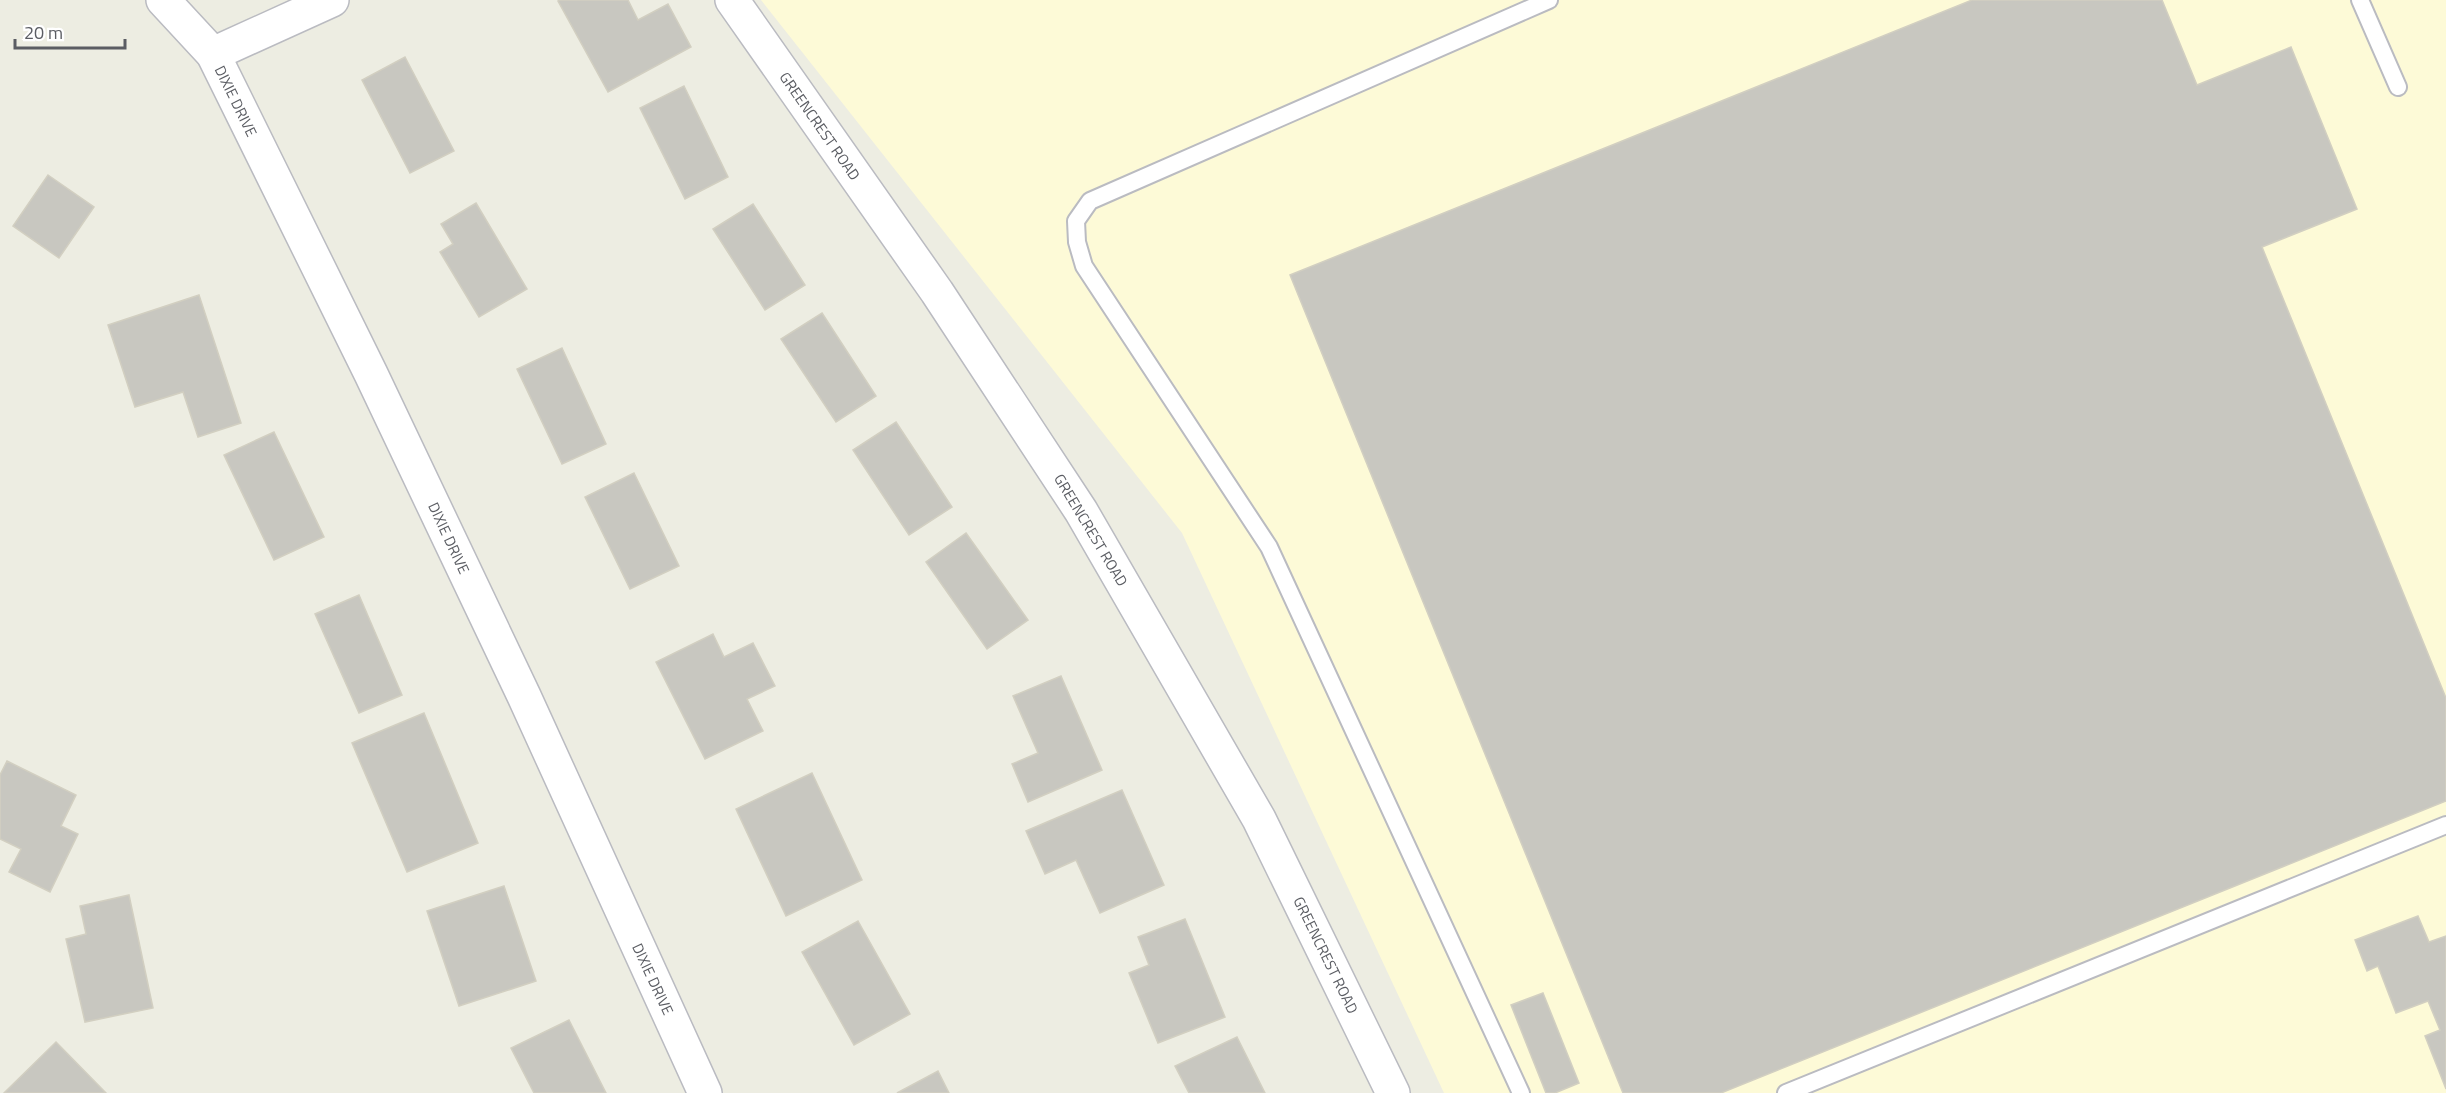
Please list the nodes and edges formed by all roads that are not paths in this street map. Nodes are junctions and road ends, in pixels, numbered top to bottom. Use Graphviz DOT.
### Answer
graph roads {
  1 [pos="163,0"];
  2 [pos="332,0"];
  3 [pos="732,0"];
  4 [pos="1549,0"];
  5 [pos="2360,0"];
  6 [pos="213,54"];
  7 [pos="2398,87"];
  8 [pos="2446,825"];
  9 [pos="705,1093"];
  10 [pos="1393,1093"];
  11 [pos="1521,1093"];
  12 [pos="1786,1093"];
  1 -- 6 [label="street, DIXIE DRIVE"];
  2 -- 6 [label="street"];
  3 -- 10 [label="street, GREENCREST ROAD"];
  4 -- 11 [label="lane"];
  5 -- 7 [label="lane"];
  6 -- 9 [label="street, DIXIE DRIVE"];
  8 -- 12 [label="lane"];
}
